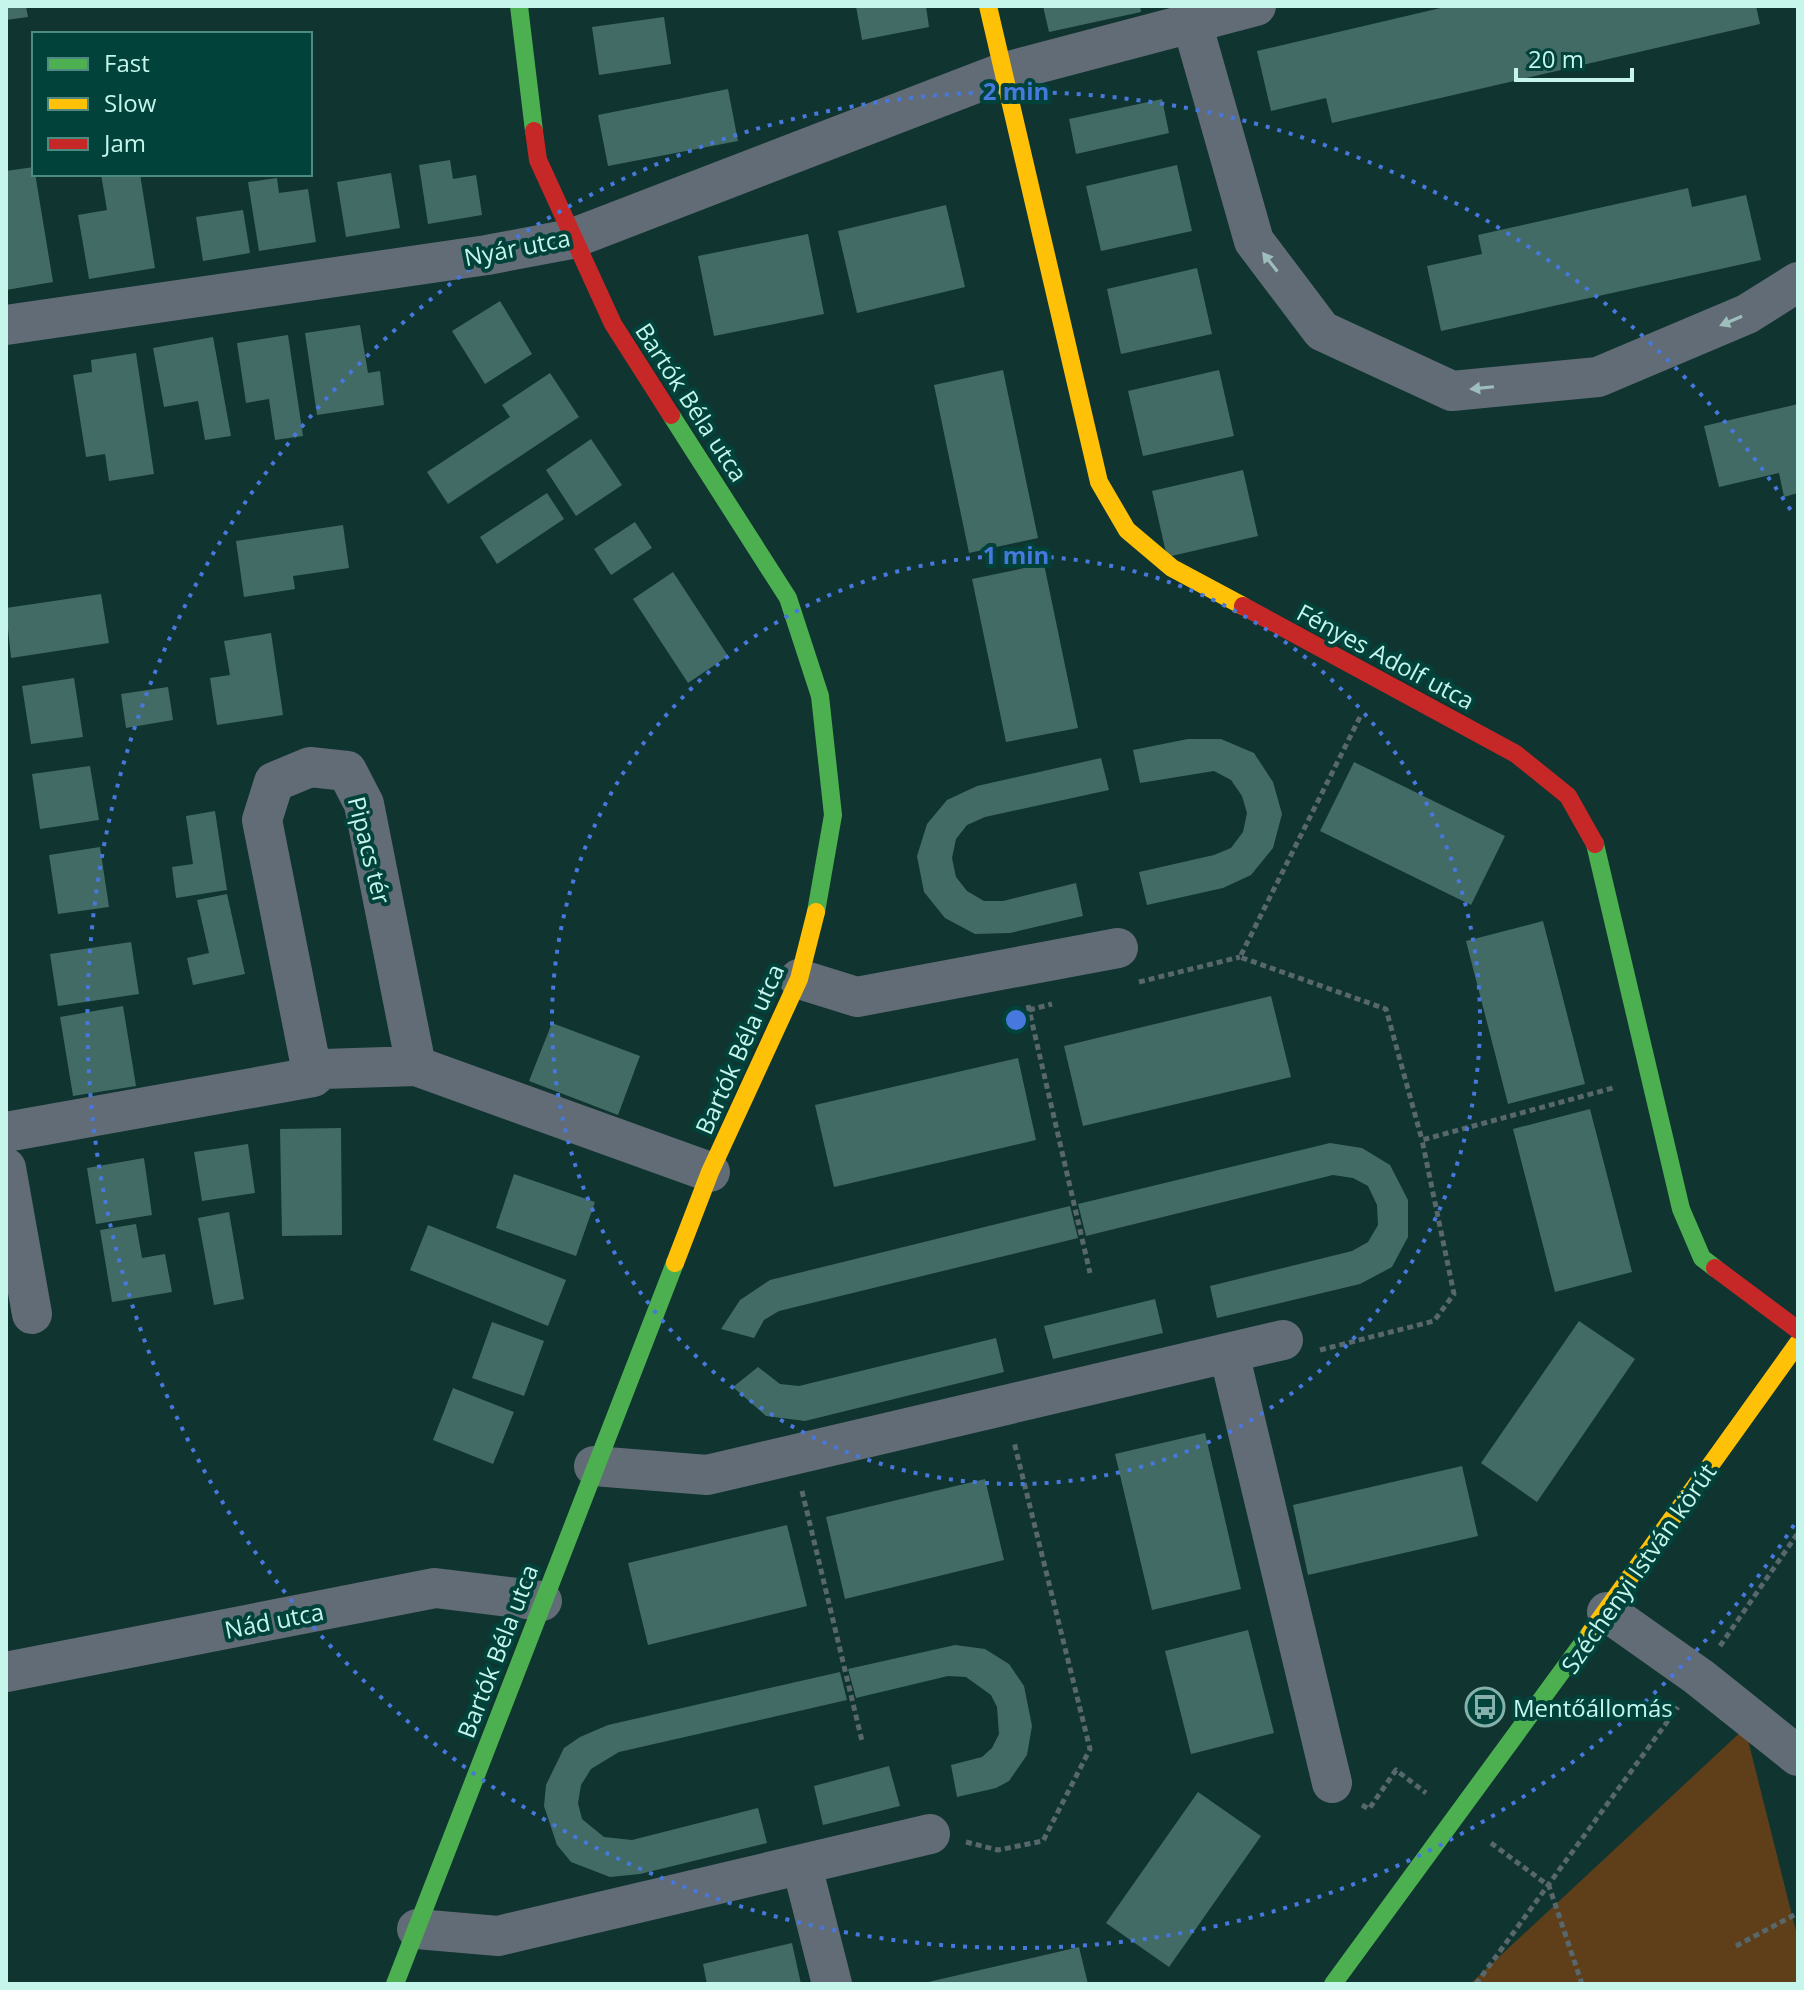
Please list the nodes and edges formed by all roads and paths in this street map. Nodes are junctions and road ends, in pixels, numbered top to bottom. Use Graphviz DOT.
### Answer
graph roads {
  1 [pos="519,6"];
  2 [pos="988,6"];
  3 [pos="1256,6"];
  4 [pos="1192,23"];
  5 [pos="1002,73"];
  6 [pos="571,239"];
  7 [pos="1798,282"];
  8 [pos="6,325"];
  9 [pos="1379,680"];
  10 [pos="1118,948"];
  11 [pos="1020,969"];
  12 [pos="799,979"];
  13 [pos="416,1066"];
  14 [pos="313,1077"];
  15 [pos="1651,1077"];
  16 [pos="6,1132"];
  17 [pos="1422,1140"];
  18 [pos="6,1168"];
  19 [pos="710,1172"];
  20 [pos="1090,1273"];
  21 [pos="32,1314"];
  22 [pos="1798,1330"];
  23 [pos="1283,1340"];
  24 [pos="1798,1343"];
  25 [pos="1229,1353"];
  26 [pos="1005,1406"];
  27 [pos="793,1455"];
  28 [pos="594,1466"];
  29 [pos="1798,1533"];
  30 [pos="542,1601"];
  31 [pos="1607,1612"];
  32 [pos="6,1672"];
  33 [pos="1699,1677"];
  34 [pos="862,1741"];
  35 [pos="1798,1756"];
  36 [pos="1332,1783"];
  37 [pos="1458,1818"];
  38 [pos="930,1834"];
  39 [pos="802,1866"];
  40 [pos="1549,1886"];
  41 [pos="1798,1913"];
  42 [pos="417,1929"];
  43 [pos="1736,1946"];
  44 [pos="395,1984"];
  45 [pos="832,1984"];
  46 [pos="1333,1984"];
  47 [pos="1476,1984"];
  48 [pos="1582,1984"];
  1 -- 6 [label="street, Bartók Béla utca"];
  2 -- 5 [label="street, Fényes Adolf utca"];
  3 -- 4 [label="street, Nyár utca"];
  4 -- 5 [label="street, Nyár utca"];
  7 -- 4 [label="street, one-way"];
  5 -- 6 [label="street, Nyár utca"];
  5 -- 9 [label="street, Fényes Adolf utca"];
  6 -- 8 [label="street, Nyár utca"];
  6 -- 12 [label="street, Bartók Béla utca"];
  9 -- 15 [label="street, Fényes Adolf utca"];
  9 -- 17 [label="path"];
  10 -- 11 [label="street"];
  11 -- 12 [label="street"];
  11 -- 20 [label="path"];
  12 -- 19 [label="street, Bartók Béla utca"];
  13 -- 14 [label="street"];
  13 -- 14 [label="street, Pipacs tér"];
  13 -- 19 [label="street"];
  14 -- 16 [label="street"];
  15 -- 17 [label="path"];
  15 -- 22 [label="street, Fényes Adolf utca"];
  17 -- 23 [label="path"];
  18 -- 21 [label="street"];
  19 -- 28 [label="street, Bartók Béla utca"];
  23 -- 25 [label="street"];
  24 -- 31 [label="street, Széchenyi István körút"];
  25 -- 26 [label="street"];
  25 -- 36 [label="street"];
  26 -- 27 [label="street"];
  26 -- 38 [label="path"];
  27 -- 28 [label="street"];
  27 -- 34 [label="path"];
  28 -- 30 [label="street, Bartók Béla utca"];
  29 -- 33 [label="path"];
  30 -- 32 [label="street, Nád utca"];
  30 -- 42 [label="street, Bartók Béla utca"];
  31 -- 33 [label="street"];
  31 -- 37 [label="street, Széchenyi István körút"];
  33 -- 35 [label="street"];
  33 -- 40 [label="path"];
  36 -- 37 [label="path"];
  37 -- 40 [label="path"];
  37 -- 46 [label="street, Széchenyi István körút"];
  38 -- 39 [label="street"];
  39 -- 42 [label="street"];
  39 -- 45 [label="street"];
  40 -- 47 [label="path"];
  40 -- 48 [label="path"];
  41 -- 43 [label="path"];
  42 -- 44 [label="street, Bartók Béla utca"];
}
